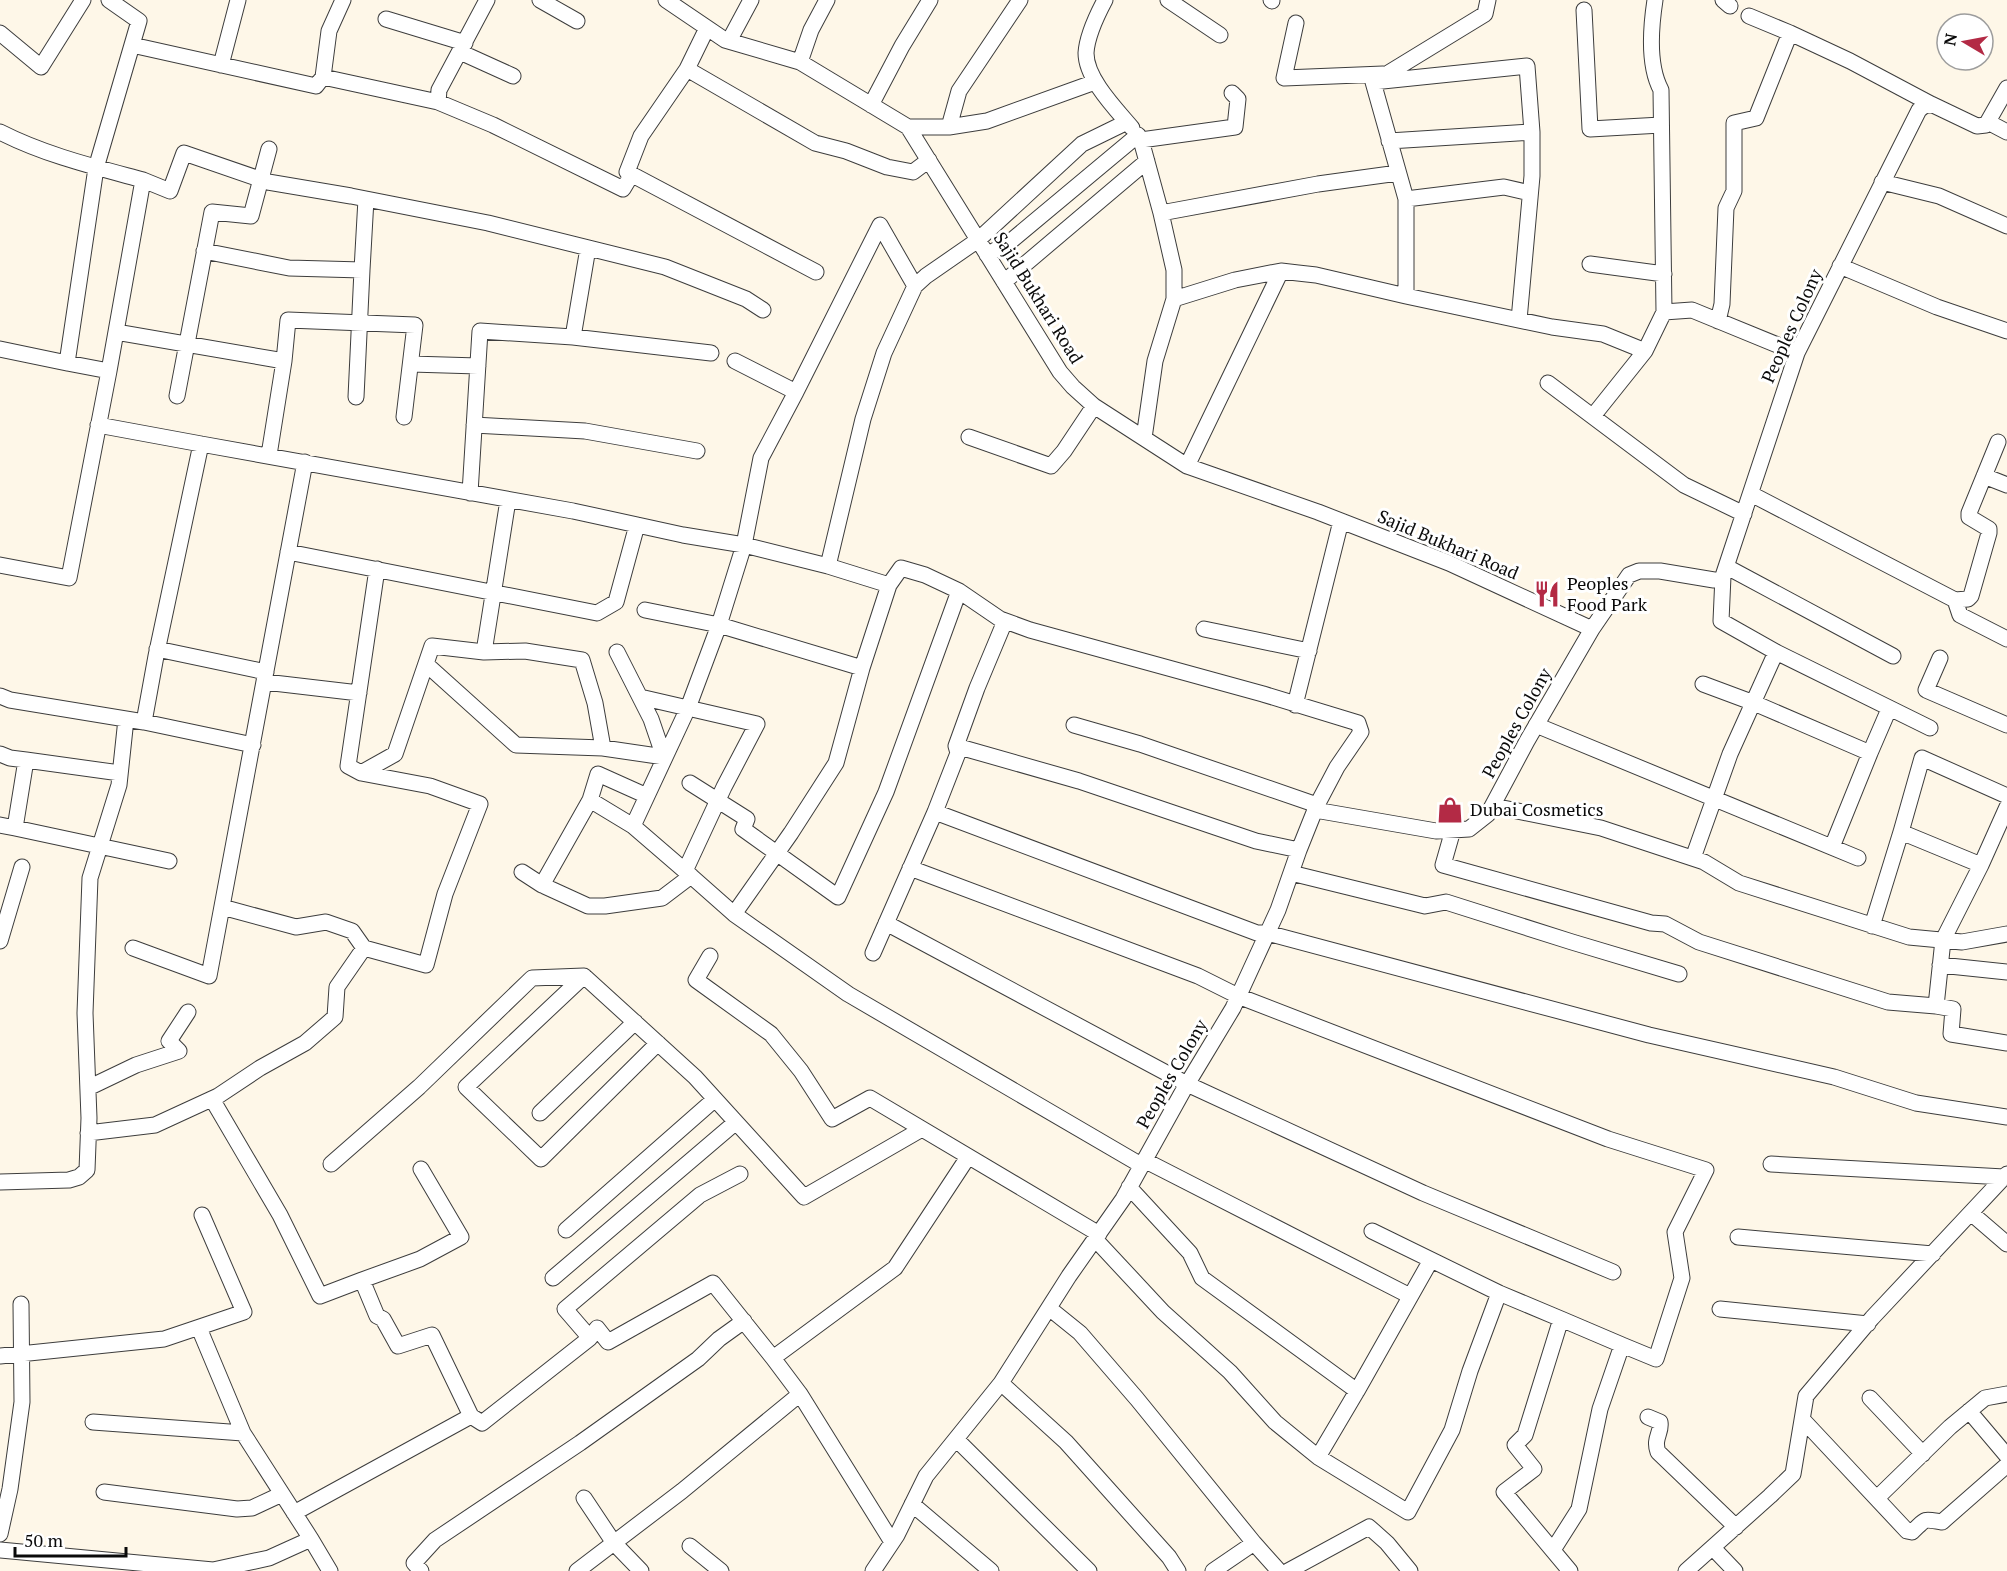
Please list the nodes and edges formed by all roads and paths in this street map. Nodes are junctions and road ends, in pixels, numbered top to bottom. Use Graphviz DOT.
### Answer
graph roads {
  1 [pos="83,0"];
  2 [pos="109,0"];
  3 [pos="238,0"];
  4 [pos="343,0"];
  5 [pos="487,0"];
  6 [pos="540,0"];
  7 [pos="666,0"];
  8 [pos="751,0"];
  9 [pos="827,0"];
  10 [pos="930,0"];
  11 [pos="1020,0"];
  12 [pos="1105,0"];
  13 [pos="1168,0"];
  14 [pos="1488,0"];
  15 [pos="1655,0"];
  16 [pos="1584,10"];
  17 [pos="1749,16"];
  18 [pos="386,19"];
  19 [pos="577,21"];
  20 [pos="1296,24"];
  21 [pos="707,28"];
  22 [pos="0,33"];
  23 [pos="1790,33"];
  24 [pos="1220,35"];
  25 [pos="729,41"];
  26 [pos="132,45"];
  27 [pos="462,48"];
  28 [pos="800,62"];
  29 [pos="221,65"];
  30 [pos="687,69"];
  31 [pos="513,76"];
  32 [pos="323,77"];
  33 [pos="1379,78"];
  34 [pos="1095,82"];
  35 [pos="2007,88"];
  36 [pos="1232,93"];
  37 [pos="438,102"];
  38 [pos="1931,104"];
  39 [pos="871,105"];
  40 [pos="1127,122"];
  41 [pos="1988,122"];
  42 [pos="1661,125"];
  43 [pos="908,127"];
  44 [pos="949,127"];
  45 [pos="0,132"];
  46 [pos="1533,132"];
  47 [pos="2007,132"];
  48 [pos="1139,138"];
  49 [pos="1389,141"];
  50 [pos="269,149"];
  51 [pos="929,160"];
  52 [pos="1147,161"];
  53 [pos="96,168"];
  54 [pos="1398,173"];
  55 [pos="632,174"];
  56 [pos="143,180"];
  57 [pos="261,180"];
  58 [pos="1882,182"];
  59 [pos="1530,193"];
  60 [pos="366,199"];
  61 [pos="1406,199"];
  62 [pos="1161,213"];
  63 [pos="2007,226"];
  64 [pos="978,240"];
  65 [pos="588,248"];
  66 [pos="204,251"];
  67 [pos="987,255"];
  68 [pos="1590,264"];
  69 [pos="1840,266"];
  70 [pos="362,270"];
  71 [pos="816,272"];
  72 [pos="1281,272"];
  73 [pos="1664,274"];
  74 [pos="1004,282"];
  75 [pos="915,286"];
  76 [pos="1406,296"];
  77 [pos="1174,299"];
  78 [pos="763,310"];
  79 [pos="1664,312"];
  80 [pos="1520,320"];
  81 [pos="1718,321"];
  82 [pos="360,323"];
  83 [pos="2007,331"];
  84 [pos="116,332"];
  85 [pos="573,337"];
  86 [pos="187,344"];
  87 [pos="0,349"];
  88 [pos="1645,351"];
  89 [pos="711,352"];
  90 [pos="1797,353"];
  91 [pos="284,361"];
  92 [pos="735,361"];
  93 [pos="67,363"];
  94 [pos="411,364"];
  95 [pos="478,366"];
  96 [pos="109,371"];
  97 [pos="1548,383"];
  98 [pos="796,392"];
  99 [pos="177,396"];
  100 [pos="356,397"];
  101 [pos="1094,406"];
  102 [pos="1593,416"];
  103 [pos="404,417"];
  104 [pos="98,425"];
  105 [pos="474,425"];
  106 [pos="969,437"];
  107 [pos="1144,438"];
  108 [pos="1998,442"];
  109 [pos="201,444"];
  110 [pos="697,451"];
  111 [pos="269,455"];
  112 [pos="305,462"];
  113 [pos="1187,466"];
  114 [pos="1984,476"];
  115 [pos="2007,484"];
  116 [pos="470,493"];
  117 [pos="1751,494"];
  118 [pos="508,500"];
  119 [pos="1744,514"];
  120 [pos="1341,521"];
  121 [pos="637,525"];
  122 [pos="744,545"];
  123 [pos="288,552"];
  124 [pos="0,565"];
  125 [pos="828,566"];
  126 [pos="377,569"];
  127 [pos="1725,571"];
  128 [pos="889,585"];
  129 [pos="959,591"];
  130 [pos="494,592"];
  131 [pos="1955,600"];
  132 [pos="645,610"];
  133 [pos="1005,621"];
  134 [pos="719,625"];
  135 [pos="1204,629"];
  136 [pos="1592,629"];
  137 [pos="2007,639"];
  138 [pos="157,649"];
  139 [pos="1309,651"];
  140 [pos="484,652"];
  141 [pos="617,652"];
  142 [pos="1776,652"];
  143 [pos="1893,656"];
  144 [pos="1940,658"];
  145 [pos="426,664"];
  146 [pos="862,668"];
  147 [pos="266,677"];
  148 [pos="1703,684"];
  149 [pos="359,693"];
  150 [pos="0,696"];
  151 [pos="640,697"];
  152 [pos="1754,703"];
  153 [pos="1296,705"];
  154 [pos="688,708"];
  155 [pos="1889,709"];
  156 [pos="126,719"];
  157 [pos="144,722"];
  158 [pos="1074,725"];
  159 [pos="1536,725"];
  160 [pos="2007,725"];
  161 [pos="1930,728"];
  162 [pos="253,745"];
  163 [pos="956,746"];
  164 [pos="603,748"];
  165 [pos="1870,753"];
  166 [pos="0,754"];
  167 [pos="664,757"];
  168 [pos="26,760"];
  169 [pos="120,773"];
  170 [pos="361,773"];
  171 [pos="690,783"];
  172 [pos="646,796"];
  173 [pos="2007,796"];
  174 [pos="1714,798"];
  175 [pos="590,800"];
  176 [pos="718,800"];
  177 [pos="1493,806"];
  178 [pos="2007,807"];
  179 [pos="1316,808"];
  180 [pos="934,812"];
  181 [pos="8,826"];
  182 [pos="633,826"];
  183 [pos="1453,830"];
  184 [pos="1901,832"];
  185 [pos="100,846"];
  186 [pos="1832,847"];
  187 [pos="1299,850"];
  188 [pos="777,853"];
  189 [pos="1693,858"];
  190 [pos="1858,858"];
  191 [pos="170,861"];
  192 [pos="1981,866"];
  193 [pos="22,867"];
  194 [pos="910,868"];
  195 [pos="522,872"];
  196 [pos="1291,873"];
  197 [pos="688,874"];
  198 [pos="542,885"];
  199 [pos="222,907"];
  200 [pos="734,914"];
  201 [pos="886,923"];
  202 [pos="1872,926"];
  203 [pos="1267,933"];
  204 [pos="2007,934"];
  205 [pos="1943,940"];
  206 [pos="0,941"];
  207 [pos="133,948"];
  208 [pos="364,948"];
  209 [pos="873,953"];
  210 [pos="710,956"];
  211 [pos="1940,965"];
  212 [pos="2007,972"];
  213 [pos="1679,974"];
  214 [pos="584,976"];
  215 [pos="1238,996"];
  216 [pos="1936,1006"];
  217 [pos="188,1012"];
  218 [pos="635,1022"];
  219 [pos="658,1043"];
  220 [pos="2007,1044"];
  221 [pos="1187,1084"];
  222 [pos="88,1088"];
  223 [pos="212,1099"];
  224 [pos="715,1099"];
  225 [pos="540,1113"];
  226 [pos="2007,1117"];
  227 [pos="736,1122"];
  228 [pos="922,1129"];
  229 [pos="88,1133"];
  230 [pos="968,1157"];
  231 [pos="1143,1163"];
  232 [pos="331,1164"];
  233 [pos="1771,1164"];
  234 [pos="421,1169"];
  235 [pos="740,1174"];
  236 [pos="2005,1176"];
  237 [pos="0,1182"];
  238 [pos="1129,1187"];
  239 [pos="1971,1213"];
  240 [pos="202,1215"];
  241 [pos="566,1230"];
  242 [pos="1372,1231"];
  243 [pos="1097,1236"];
  244 [pos="1738,1237"];
  245 [pos="2007,1244"];
  246 [pos="1933,1254"];
  247 [pos="1431,1260"];
  248 [pos="1613,1272"];
  249 [pos="553,1278"];
  250 [pos="362,1280"];
  251 [pos="1499,1293"];
  252 [pos="1410,1296"];
  253 [pos="21,1304"];
  254 [pos="1049,1308"];
  255 [pos="1720,1309"];
  256 [pos="1561,1319"];
  257 [pos="744,1321"];
  258 [pos="1868,1324"];
  259 [pos="199,1328"];
  260 [pos="590,1338"];
  261 [pos="1622,1345"];
  262 [pos="22,1354"];
  263 [pos="0,1356"];
  264 [pos="773,1358"];
  265 [pos="1001,1383"];
  266 [pos="1357,1391"];
  267 [pos="800,1394"];
  268 [pos="2007,1394"];
  269 [pos="1870,1398"];
  270 [pos="1970,1411"];
  271 [pos="471,1416"];
  272 [pos="1648,1417"];
  273 [pos="1803,1420"];
  274 [pos="93,1422"];
  275 [pos="243,1433"];
  276 [pos="956,1438"];
  277 [pos="1923,1454"];
  278 [pos="2007,1456"];
  279 [pos="1318,1457"];
  280 [pos="2007,1465"];
  281 [pos="104,1492"];
  282 [pos="282,1494"];
  283 [pos="584,1498"];
  284 [pos="1877,1498"];
  285 [pos="912,1504"];
  286 [pos="294,1512"];
  287 [pos="1736,1527"];
  288 [pos="0,1534"];
  289 [pos="311,1539"];
  290 [pos="892,1542"];
  291 [pos="614,1543"];
  292 [pos="1254,1544"];
  293 [pos="690,1546"];
  294 [pos="1713,1548"];
  295 [pos="0,1550"];
  296 [pos="1553,1550"];
  297 [pos="122,1566"];
  298 [pos="330,1571"];
  299 [pos="421,1571"];
  300 [pos="577,1571"];
  301 [pos="641,1571"];
  302 [pos="721,1571"];
  303 [pos="873,1571"];
  304 [pos="991,1571"];
  305 [pos="1089,1571"];
  306 [pos="1178,1571"];
  307 [pos="1213,1571"];
  308 [pos="1279,1571"];
  309 [pos="1288,1571"];
  310 [pos="1410,1571"];
  311 [pos="1570,1571"];
  312 [pos="1686,1571"];
  313 [pos="1735,1571"];
  1 -- 22 [label="street"];
  2 -- 26 [label="street"];
  3 -- 29 [label="street"];
  4 -- 32 [label="street"];
  5 -- 27 [label="street"];
  6 -- 19 [label="street"];
  7 -- 21 [label="street, Sajid Bukhari Road"];
  8 -- 25 [label="street"];
  9 -- 28 [label="street"];
  10 -- 39 [label="street"];
  11 -- 44 [label="street"];
  12 -- 34 [label="street"];
  13 -- 24 [label="street"];
  14 -- 33 [label="street"];
  15 -- 42 [label="street"];
  16 -- 42 [label="street"];
  17 -- 23 [label="street"];
  18 -- 27 [label="street"];
  20 -- 33 [label="street"];
  21 -- 25 [label="street, Sajid Bukhari Road"];
  21 -- 30 [label="street"];
  23 -- 38 [label="street"];
  23 -- 81 [label="street"];
  25 -- 28 [label="street, Sajid Bukhari Road"];
  26 -- 29 [label="street"];
  26 -- 53 [label="street"];
  27 -- 31 [label="street"];
  27 -- 37 [label="street"];
  28 -- 39 [label="street, Sajid Bukhari Road"];
  29 -- 32 [label="street"];
  30 -- 51 [label="street"];
  30 -- 55 [label="street"];
  32 -- 37 [label="street"];
  33 -- 46 [label="street"];
  33 -- 49 [label="street"];
  34 -- 40 [label="street"];
  34 -- 44 [label="street"];
  35 -- 41 [label="street"];
  36 -- 48 [label="street"];
  37 -- 55 [label="street"];
  38 -- 41 [label="street"];
  38 -- 58 [label="street, Peoples Colony"];
  39 -- 43 [label="street, Sajid Bukhari Road"];
  40 -- 48 [label="street"];
  40 -- 64 [label="street"];
  41 -- 47 [label="street"];
  42 -- 73 [label="street"];
  43 -- 44 [label="street"];
  43 -- 51 [label="street, Sajid Bukhari Road"];
  45 -- 53 [label="street"];
  46 -- 49 [label="street"];
  46 -- 59 [label="street"];
  48 -- 52 [label="street"];
  48 -- 67 [label="street"];
  49 -- 54 [label="street"];
  50 -- 57 [label="street"];
  51 -- 64 [label="street, Sajid Bukhari Road"];
  52 -- 62 [label="street"];
  52 -- 74 [label="street"];
  53 -- 56 [label="street"];
  53 -- 93 [label="street"];
  54 -- 61 [label="street"];
  54 -- 62 [label="street"];
  55 -- 71 [label="street"];
  56 -- 57 [label="street"];
  56 -- 84 [label="street"];
  57 -- 60 [label="street"];
  57 -- 66 [label="street"];
  58 -- 63 [label="street"];
  58 -- 69 [label="street, Peoples Colony"];
  59 -- 61 [label="street"];
  59 -- 80 [label="street"];
  60 -- 65 [label="street"];
  60 -- 70 [label="street"];
  61 -- 76 [label="street"];
  62 -- 77 [label="street"];
  64 -- 67 [label="street, Sajid Bukhari Road"];
  64 -- 75 [label="street"];
  65 -- 78 [label="street"];
  65 -- 85 [label="street"];
  66 -- 70 [label="street"];
  66 -- 86 [label="street"];
  67 -- 74 [label="street, Sajid Bukhari Road"];
  68 -- 73 [label="street"];
  69 -- 83 [label="street"];
  69 -- 90 [label="street, Peoples Colony"];
  70 -- 82 [label="street"];
  72 -- 76 [label="street"];
  72 -- 77 [label="street"];
  72 -- 113 [label="street"];
  73 -- 79 [label="street"];
  74 -- 101 [label="street, Sajid Bukhari Road"];
  75 -- 98 [label="street"];
  75 -- 125 [label="street"];
  76 -- 80 [label="street"];
  77 -- 107 [label="street"];
  79 -- 81 [label="street"];
  79 -- 88 [label="street"];
  80 -- 88 [label="street"];
  81 -- 90 [label="street"];
  82 -- 91 [label="street"];
  82 -- 94 [label="street"];
  82 -- 100 [label="street"];
  84 -- 86 [label="street"];
  84 -- 96 [label="street"];
  85 -- 89 [label="street"];
  85 -- 95 [label="street"];
  86 -- 91 [label="street"];
  86 -- 99 [label="street"];
  87 -- 93 [label="street"];
  88 -- 102 [label="street"];
  90 -- 117 [label="street, Peoples Colony"];
  91 -- 111 [label="street"];
  92 -- 98 [label="street"];
  93 -- 96 [label="street"];
  94 -- 95 [label="street"];
  94 -- 103 [label="street"];
  95 -- 105 [label="street"];
  96 -- 104 [label="street"];
  97 -- 102 [label="street"];
  98 -- 122 [label="street"];
  101 -- 106 [label="street"];
  101 -- 107 [label="street, Sajid Bukhari Road"];
  102 -- 119 [label="street"];
  104 -- 109 [label="street"];
  104 -- 124 [label="street"];
  105 -- 110 [label="street"];
  105 -- 116 [label="street"];
  107 -- 113 [label="street, Sajid Bukhari Road"];
  108 -- 114 [label="street"];
  109 -- 111 [label="street"];
  109 -- 138 [label="street"];
  111 -- 112 [label="street"];
  112 -- 116 [label="street"];
  112 -- 123 [label="street"];
  113 -- 120 [label="street, Sajid Bukhari Road"];
  114 -- 115 [label="street"];
  114 -- 131 [label="street"];
  116 -- 118 [label="street"];
  117 -- 119 [label="street, Peoples Colony"];
  117 -- 131 [label="street"];
  118 -- 121 [label="street"];
  118 -- 130 [label="street"];
  119 -- 127 [label="street, Peoples Colony"];
  120 -- 136 [label="street, Sajid Bukhari Road"];
  120 -- 139 [label="street"];
  121 -- 122 [label="street"];
  121 -- 130 [label="street"];
  122 -- 125 [label="street"];
  122 -- 134 [label="street"];
  123 -- 126 [label="street"];
  123 -- 147 [label="street"];
  125 -- 128 [label="street"];
  126 -- 130 [label="street"];
  126 -- 149 [label="street"];
  127 -- 136 [label="street, Peoples Colony"];
  127 -- 142 [label="street"];
  127 -- 143 [label="street"];
  128 -- 129 [label="street"];
  128 -- 146 [label="street"];
  129 -- 133 [label="street"];
  129 -- 188 [label="street"];
  130 -- 140 [label="street"];
  131 -- 137 [label="street"];
  132 -- 134 [label="street"];
  133 -- 153 [label="street"];
  133 -- 163 [label="street"];
  134 -- 146 [label="street"];
  134 -- 154 [label="street"];
  135 -- 139 [label="street"];
  136 -- 159 [label="street, Peoples Colony"];
  138 -- 147 [label="street"];
  138 -- 157 [label="street"];
  139 -- 153 [label="street"];
  140 -- 145 [label="street"];
  140 -- 164 [label="street"];
  141 -- 151 [label="street"];
  142 -- 152 [label="street"];
  142 -- 155 [label="street"];
  144 -- 160 [label="street"];
  145 -- 164 [label="street"];
  145 -- 170 [label="street"];
  146 -- 188 [label="street"];
  147 -- 149 [label="street"];
  147 -- 162 [label="street"];
  148 -- 152 [label="street"];
  149 -- 170 [label="street"];
  150 -- 156 [label="street"];
  151 -- 154 [label="street"];
  151 -- 167 [label="street"];
  152 -- 165 [label="street"];
  152 -- 174 [label="street"];
  153 -- 179 [label="street"];
  154 -- 167 [label="street"];
  154 -- 176 [label="street"];
  155 -- 161 [label="street"];
  155 -- 165 [label="street"];
  156 -- 157 [label="street"];
  156 -- 169 [label="street"];
  157 -- 162 [label="street"];
  158 -- 179 [label="street"];
  159 -- 174 [label="street"];
  159 -- 177 [label="street, Peoples Colony"];
  162 -- 199 [label="street"];
  163 -- 180 [label="street"];
  163 -- 187 [label="street"];
  164 -- 167 [label="street"];
  165 -- 186 [label="street"];
  166 -- 168 [label="street"];
  167 -- 172 [label="street"];
  168 -- 169 [label="street"];
  168 -- 181 [label="street"];
  169 -- 185 [label="street"];
  170 -- 208 [label="street"];
  171 -- 176 [label="street"];
  172 -- 175 [label="street"];
  172 -- 182 [label="street"];
  173 -- 184 [label="street"];
  174 -- 186 [label="street"];
  174 -- 189 [label="street"];
  175 -- 182 [label="street"];
  175 -- 198 [label="street"];
  176 -- 188 [label="street"];
  176 -- 197 [label="street"];
  177 -- 183 [label="street, Peoples Colony"];
  177 -- 189 [label="street"];
  178 -- 192 [label="street"];
  179 -- 183 [label="street, Peoples Colony"];
  179 -- 187 [label="street, Peoples Colony"];
  180 -- 194 [label="street"];
  180 -- 203 [label="street"];
  181 -- 185 [label="street"];
  182 -- 197 [label="street"];
  183 -- 216 [label="street"];
  184 -- 192 [label="street"];
  184 -- 202 [label="street"];
  185 -- 191 [label="street"];
  185 -- 222 [label="street"];
  186 -- 190 [label="street"];
  187 -- 196 [label="street, Peoples Colony"];
  188 -- 200 [label="street"];
  189 -- 202 [label="street"];
  192 -- 205 [label="street"];
  193 -- 206 [label="street"];
  194 -- 201 [label="street"];
  194 -- 215 [label="street"];
  195 -- 198 [label="street"];
  196 -- 203 [label="street, Peoples Colony"];
  196 -- 213 [label="street"];
  197 -- 198 [label="street"];
  197 -- 200 [label="street"];
  199 -- 207 [label="street"];
  199 -- 208 [label="street"];
  200 -- 231 [label="street"];
  201 -- 209 [label="street"];
  201 -- 221 [label="street"];
  202 -- 205 [label="street"];
  203 -- 215 [label="street, Peoples Colony"];
  203 -- 226 [label="street"];
  204 -- 205 [label="street"];
  205 -- 211 [label="street"];
  208 -- 223 [label="street"];
  210 -- 228 [label="street"];
  211 -- 212 [label="street"];
  211 -- 216 [label="street"];
  214 -- 218 [label="street"];
  214 -- 219 [label="street"];
  214 -- 232 [label="street"];
  215 -- 221 [label="street, Peoples Colony"];
  215 -- 261 [label="street"];
  216 -- 220 [label="street"];
  217 -- 222 [label="street"];
  218 -- 219 [label="street"];
  218 -- 225 [label="street"];
  219 -- 224 [label="street"];
  221 -- 231 [label="street, Peoples Colony"];
  221 -- 248 [label="street"];
  222 -- 229 [label="street"];
  223 -- 229 [label="street"];
  223 -- 250 [label="street"];
  224 -- 227 [label="street"];
  224 -- 241 [label="street"];
  227 -- 228 [label="street"];
  227 -- 249 [label="street"];
  228 -- 230 [label="street"];
  229 -- 237 [label="street"];
  230 -- 243 [label="street"];
  230 -- 264 [label="street"];
  231 -- 238 [label="street, Peoples Colony"];
  231 -- 252 [label="street"];
  233 -- 236 [label="street"];
  234 -- 250 [label="street"];
  235 -- 260 [label="street"];
  236 -- 239 [label="street"];
  238 -- 243 [label="street, Peoples Colony"];
  238 -- 266 [label="street"];
  239 -- 245 [label="street"];
  239 -- 246 [label="street"];
  240 -- 259 [label="street"];
  242 -- 247 [label="street"];
  243 -- 254 [label="street, Peoples Colony"];
  243 -- 279 [label="street"];
  244 -- 246 [label="street"];
  246 -- 258 [label="street"];
  247 -- 251 [label="street"];
  247 -- 252 [label="street"];
  250 -- 271 [label="street"];
  251 -- 256 [label="street"];
  251 -- 279 [label="street"];
  252 -- 266 [label="street"];
  253 -- 262 [label="street"];
  254 -- 265 [label="street, Peoples Colony"];
  254 -- 292 [label="street"];
  255 -- 258 [label="street"];
  256 -- 261 [label="street"];
  256 -- 296 [label="street"];
  257 -- 260 [label="street"];
  257 -- 264 [label="street"];
  257 -- 299 [label="street"];
  258 -- 273 [label="street"];
  259 -- 262 [label="street"];
  259 -- 275 [label="street"];
  260 -- 271 [label="street"];
  261 -- 296 [label="street"];
  262 -- 263 [label="street"];
  262 -- 288 [label="street"];
  264 -- 267 [label="street"];
  265 -- 276 [label="street, Peoples Colony"];
  265 -- 306 [label="street"];
  266 -- 279 [label="street"];
  267 -- 290 [label="street"];
  267 -- 291 [label="street"];
  268 -- 270 [label="street"];
  269 -- 277 [label="street"];
  270 -- 277 [label="street"];
  270 -- 278 [label="street"];
  271 -- 286 [label="street"];
  272 -- 287 [label="street"];
  273 -- 284 [label="street"];
  273 -- 287 [label="street"];
  274 -- 275 [label="street"];
  275 -- 282 [label="street"];
  276 -- 285 [label="street, Peoples Colony"];
  276 -- 305 [label="street"];
  277 -- 284 [label="street"];
  280 -- 284 [label="street"];
  281 -- 282 [label="street"];
  282 -- 286 [label="street"];
  283 -- 291 [label="street"];
  285 -- 290 [label="street, Peoples Colony"];
  285 -- 304 [label="street"];
  286 -- 289 [label="street"];
  287 -- 294 [label="street"];
  289 -- 297 [label="street"];
  289 -- 298 [label="street"];
  290 -- 303 [label="street, Peoples Colony"];
  291 -- 300 [label="street"];
  291 -- 301 [label="street"];
  292 -- 307 [label="street"];
  292 -- 308 [label="street"];
  293 -- 302 [label="street"];
  294 -- 312 [label="street"];
  294 -- 313 [label="street"];
  295 -- 297 [label="street"];
  296 -- 311 [label="street"];
  309 -- 310 [label="street"];
}
